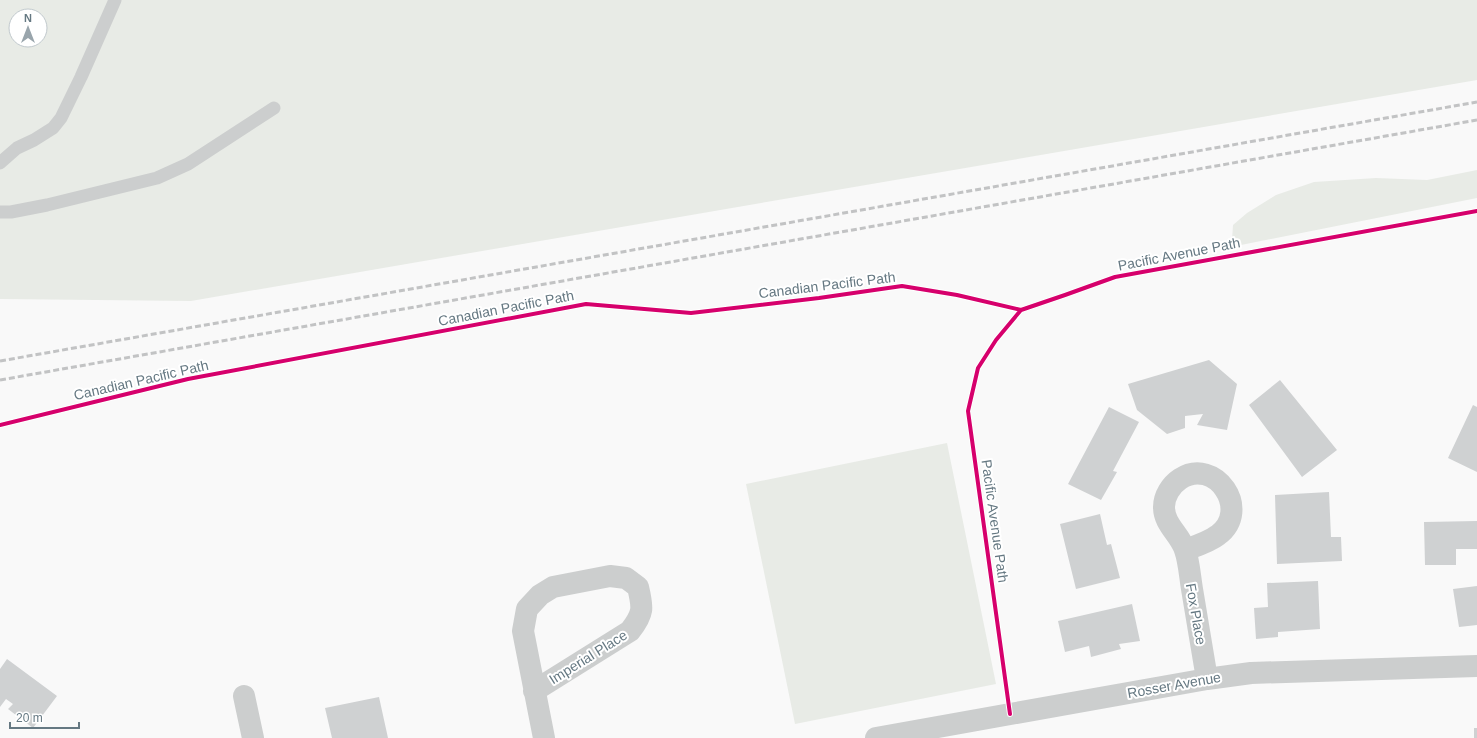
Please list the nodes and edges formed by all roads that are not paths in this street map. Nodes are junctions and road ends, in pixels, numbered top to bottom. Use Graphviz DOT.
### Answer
graph roads {
  1 [pos="115,0"];
  2 [pos="274,108"];
  3 [pos="0,163"];
  4 [pos="0,212"];
  5 [pos="1185,550"];
  6 [pos="1477,666"];
  7 [pos="1207,679"];
  8 [pos="534,691"];
  9 [pos="244,696"];
  10 [pos="253,738"];
  11 [pos="544,738"];
  12 [pos="878,738"];
  1 -- 3 [label="lane"];
  2 -- 4 [label="lane"];
  5 -- 7 [label="street, Fox Place"];
  6 -- 7 [label="street, Rosser Avenue"];
  7 -- 12 [label="street, Rosser Avenue"];
  8 -- 8 [label="street, Imperial Place"];
  8 -- 11 [label="street, Imperial Place"];
  9 -- 10 [label="street"];
}
